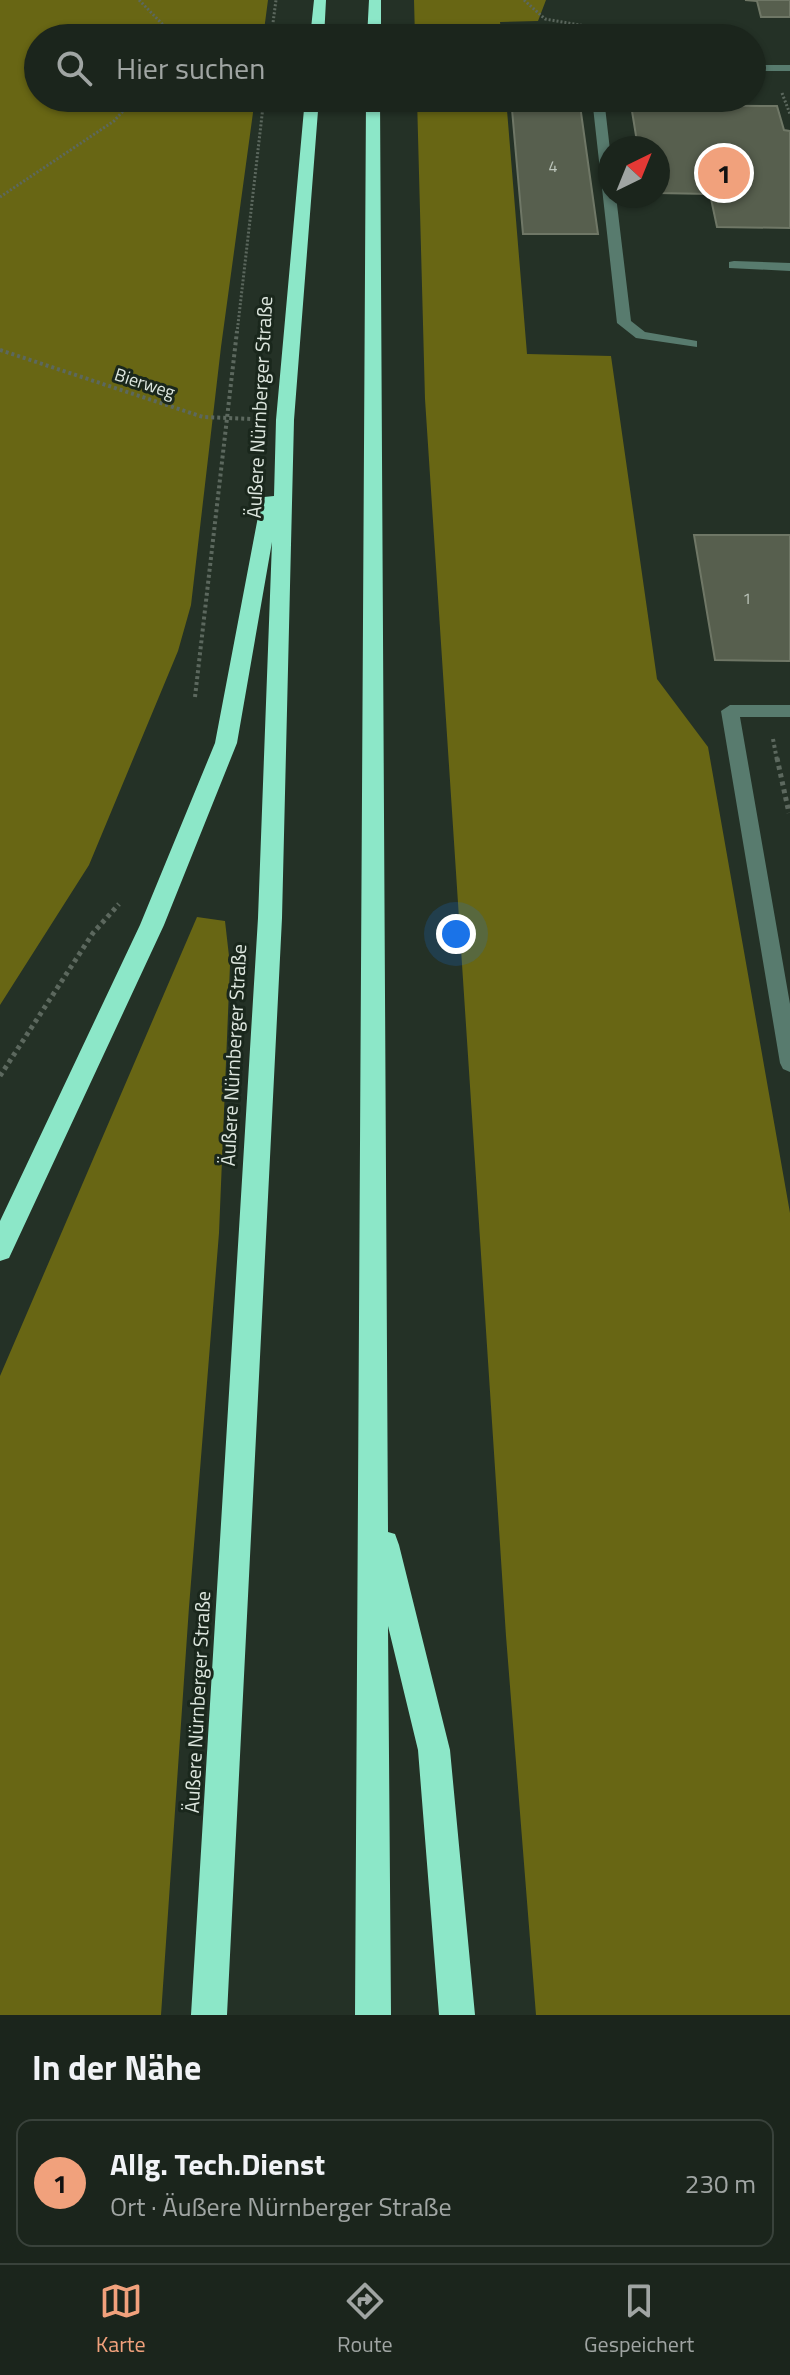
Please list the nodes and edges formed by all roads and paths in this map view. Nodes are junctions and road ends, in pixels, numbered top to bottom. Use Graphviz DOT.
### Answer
graph roads {
  1 [pos="139,0"];
  2 [pos="276,0"];
  3 [pos="320,0"];
  4 [pos="375,0"];
  5 [pos="524,0"];
  6 [pos="162,24"];
  7 [pos="273,24"];
  8 [pos="318,24"];
  9 [pos="374,24"];
  10 [pos="574,24"];
  11 [pos="766,68"];
  12 [pos="790,68"];
  13 [pos="121,112"];
  14 [pos="262,112"];
  15 [pos="311,112"];
  16 [pos="373,112"];
  17 [pos="600,112"];
  18 [pos="0,197"];
  19 [pos="734,265"];
  20 [pos="790,267"];
  21 [pos="692,344"];
  22 [pos="0,350"];
  23 [pos="229,419"];
  24 [pos="285,420"];
  25 [pos="194,709"];
  26 [pos="767,711"];
  27 [pos="790,711"];
  28 [pos="789,813"];
  29 [pos="124,893"];
  30 [pos="790,1063"];
  31 [pos="0,1076"];
  32 [pos="0,1249"];
  33 [pos="375,1510"];
  34 [pos="209,2015"];
  35 [pos="373,2015"];
  36 [pos="457,2015"];
  1 -- 6 [label="path"];
  2 -- 7 [label="path"];
  3 -- 8 [label="highway"];
  4 -- 9 [label="highway"];
  5 -- 10 [label="path"];
  11 -- 12 [label="street"];
  13 -- 18 [label="path"];
  14 -- 23 [label="path"];
  15 -- 24 [label="highway, Äußere Nürnberger Straße"];
  16 -- 33 [label="highway"];
  17 -- 21 [label="street"];
  19 -- 20 [label="street"];
  22 -- 23 [label="path, Bierweg"];
  23 -- 24 [label="path, Bierweg"];
  23 -- 25 [label="path"];
  24 -- 32 [label="highway"];
  24 -- 34 [label="highway, Äußere Nürnberger Straße"];
  26 -- 27 [label="street"];
  26 -- 28 [label="path"];
  26 -- 30 [label="street"];
  29 -- 31 [label="path"];
  33 -- 35 [label="highway"];
  33 -- 36 [label="highway"];
}
